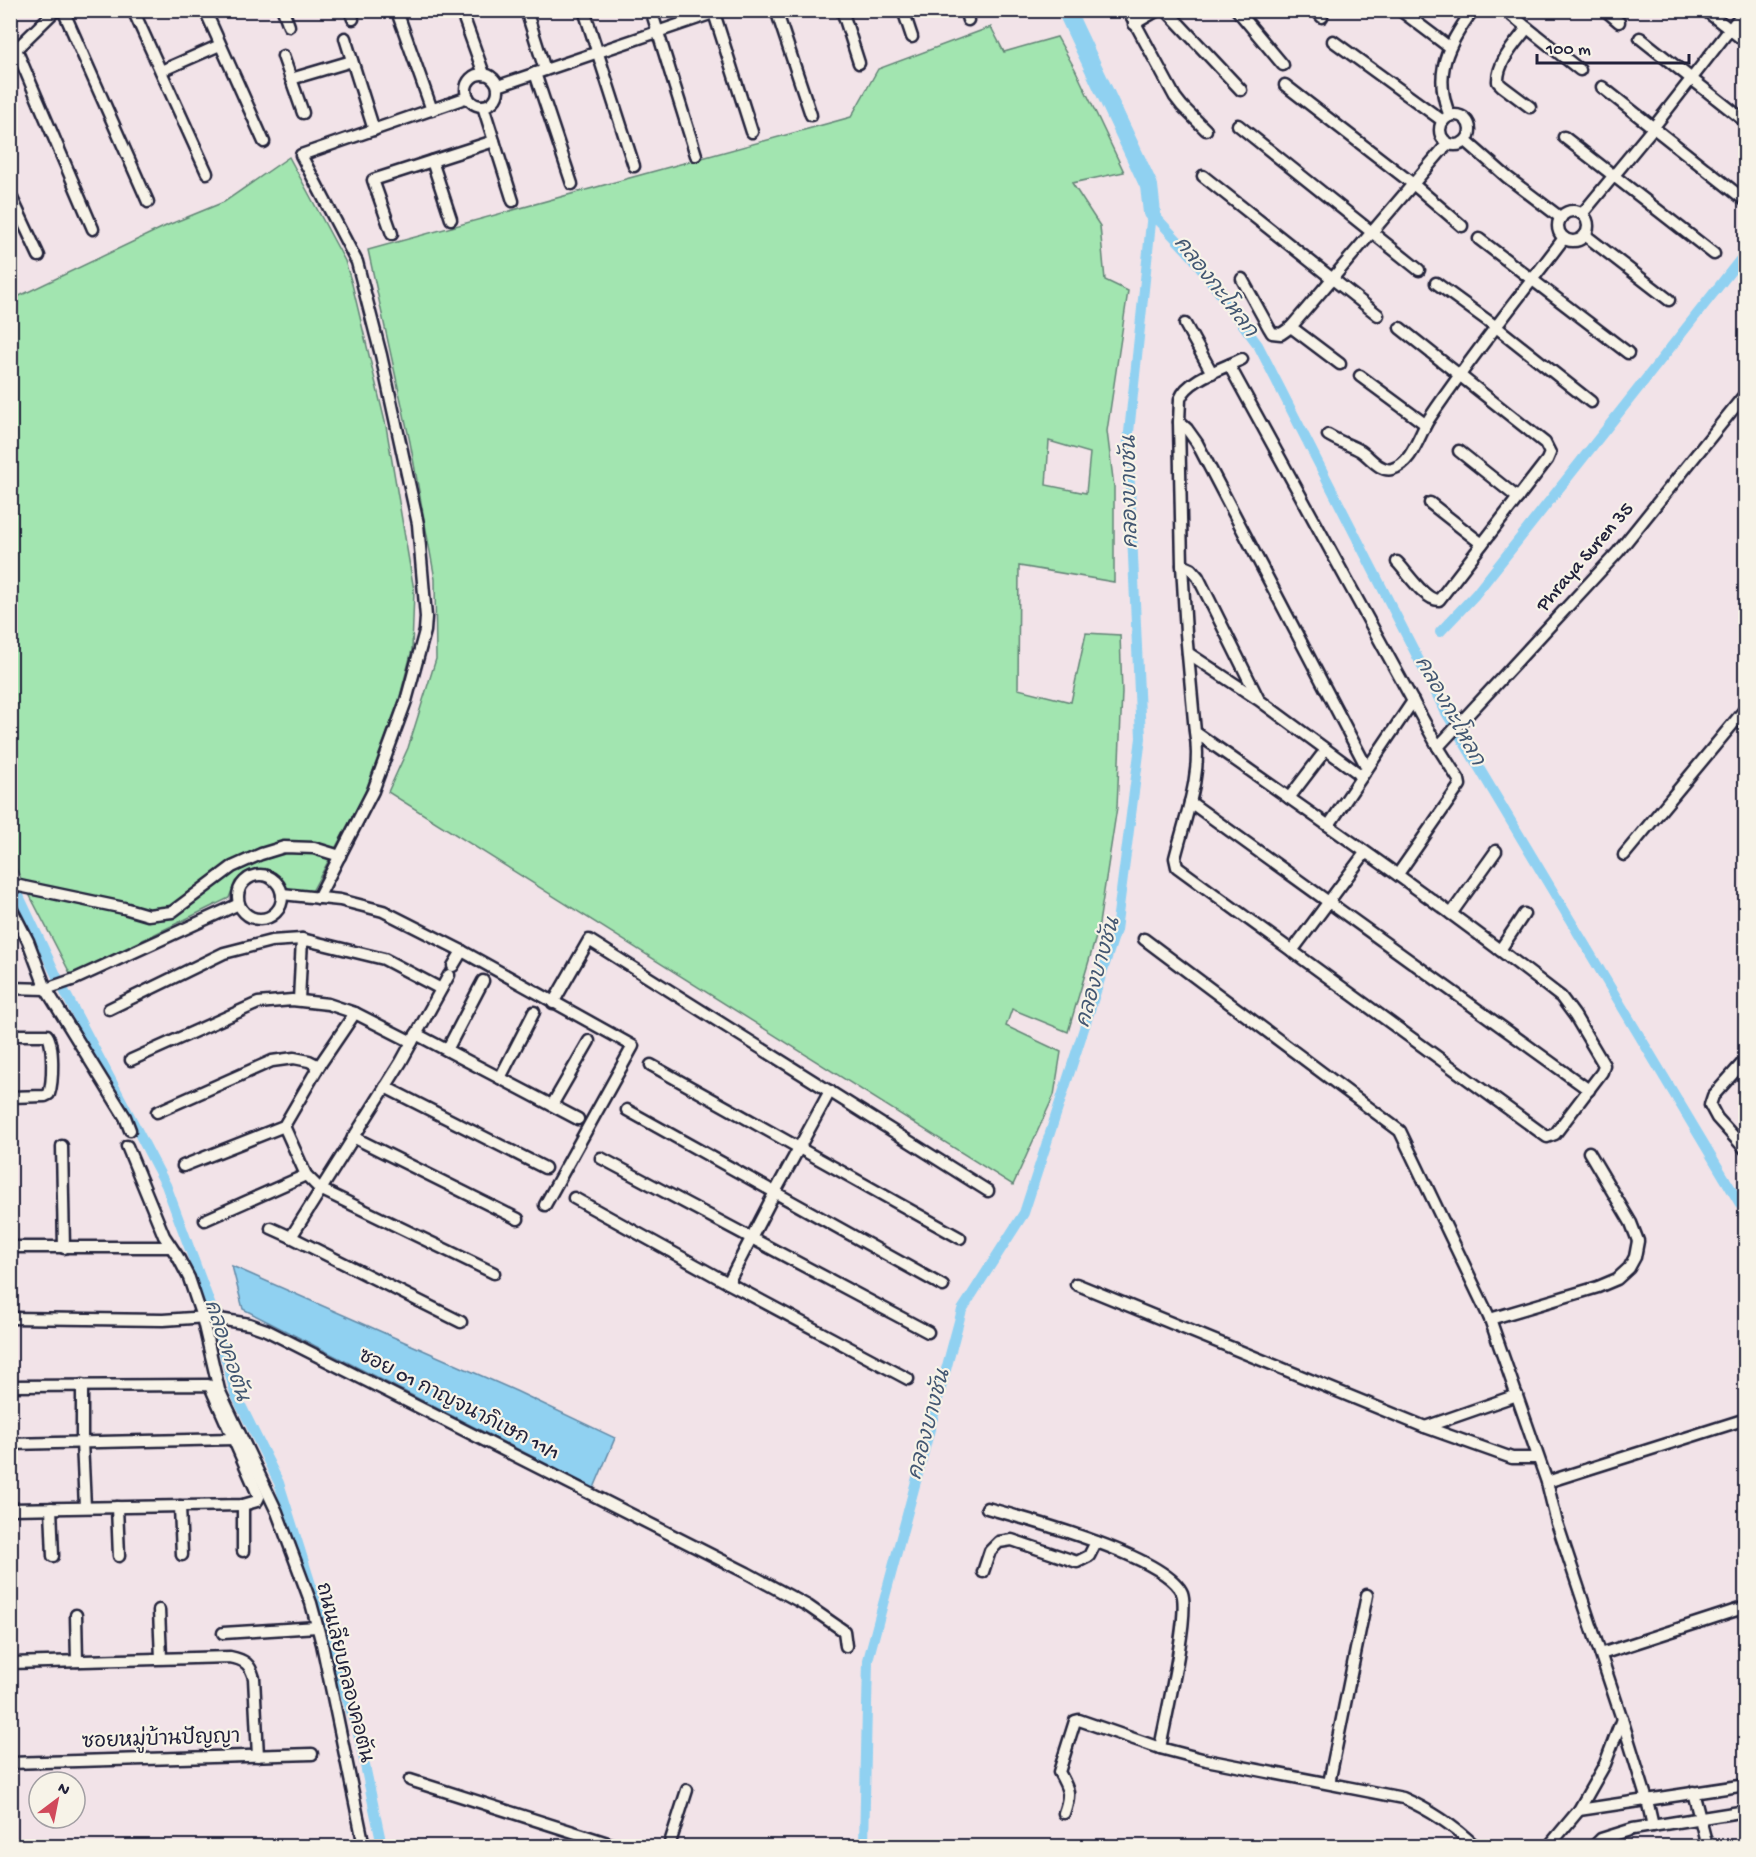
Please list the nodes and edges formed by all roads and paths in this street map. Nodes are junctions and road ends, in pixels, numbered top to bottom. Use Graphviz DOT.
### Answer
graph roads {
  1 [pos="56,10"];
  2 [pos="63,10"];
  3 [pos="133,10"];
  4 [pos="205,10"];
  5 [pos="283,10"];
  6 [pos="461,10"];
  7 [pos="526,10"];
  8 [pos="584,10"];
  9 [pos="651,10"];
  10 [pos="777,10"];
  11 [pos="842,10"];
  12 [pos="903,10"];
  13 [pos="1128,10"];
  14 [pos="1158,10"];
  15 [pos="1166,10"];
  16 [pos="1237,10"];
  17 [pos="1400,10"];
  18 [pos="1473,10"];
  19 [pos="1505,10"];
  20 [pos="1605,10"];
  21 [pos="1705,10"];
  22 [pos="1745,10"];
  23 [pos="711,13"];
  24 [pos="399,17"];
  25 [pos="1619,22"];
  26 [pos="1134,24"];
  27 [pos="289,26"];
  28 [pos="1527,28"];
  29 [pos="1730,30"];
  30 [pos="658,32"];
  31 [pos="345,38"];
  32 [pos="912,38"];
  33 [pos="1640,38"];
  34 [pos="1333,40"];
  35 [pos="1746,42"];
  36 [pos="220,45"];
  37 [pos="1449,47"];
  38 [pos="12,48"];
  39 [pos="598,52"];
  40 [pos="283,56"];
  41 [pos="352,61"];
  42 [pos="859,63"];
  43 [pos="1283,65"];
  44 [pos="1580,70"];
  45 [pos="161,71"];
  46 [pos="540,71"];
  47 [pos="484,74"];
  48 [pos="291,79"];
  49 [pos="1691,80"];
  50 [pos="1285,85"];
  51 [pos="498,86"];
  52 [pos="1602,87"];
  53 [pos="1241,90"];
  54 [pos="468,97"];
  55 [pos="483,106"];
  56 [pos="1530,107"];
  57 [pos="432,110"];
  58 [pos="303,113"];
  59 [pos="812,114"];
  60 [pos="1447,118"];
  61 [pos="1746,122"];
  62 [pos="1238,124"];
  63 [pos="1653,128"];
  64 [pos="374,130"];
  65 [pos="1206,130"];
  66 [pos="752,132"];
  67 [pos="1564,137"];
  68 [pos="494,141"];
  69 [pos="1466,141"];
  70 [pos="264,142"];
  71 [pos="1448,143"];
  72 [pos="696,155"];
  73 [pos="432,161"];
  74 [pos="634,166"];
  75 [pos="207,174"];
  76 [pos="1203,176"];
  77 [pos="1613,176"];
  78 [pos="1413,183"];
  79 [pos="572,184"];
  80 [pos="10,194"];
  81 [pos="513,201"];
  82 [pos="1746,201"];
  83 [pos="147,202"];
  84 [pos="1582,214"];
  85 [pos="1561,218"];
  86 [pos="451,219"];
  87 [pos="1461,226"];
  88 [pos="93,230"];
  89 [pos="1373,232"];
  90 [pos="392,234"];
  91 [pos="1585,235"];
  92 [pos="1564,237"];
  93 [pos="1479,239"];
  94 [pos="1714,254"];
  95 [pos="39,256"];
  96 [pos="1419,270"];
  97 [pos="1332,278"];
  98 [pos="1242,279"];
  99 [pos="1532,280"];
  100 [pos="1436,283"];
  101 [pos="1669,300"];
  102 [pos="1378,315"];
  103 [pos="1185,324"];
  104 [pos="1495,326"];
  105 [pos="1291,327"];
  106 [pos="1400,328"];
  107 [pos="1628,352"];
  108 [pos="1242,359"];
  109 [pos="1340,364"];
  110 [pos="1229,365"];
  111 [pos="1212,374"];
  112 [pos="1458,375"];
  113 [pos="1360,376"];
  114 [pos="1746,393"];
  115 [pos="1591,402"];
  116 [pos="1179,423"];
  117 [pos="1425,424"];
  118 [pos="1328,435"];
  119 [pos="1459,452"];
  120 [pos="1518,498"];
  121 [pos="1430,503"];
  122 [pos="1482,544"];
  123 [pos="1398,561"];
  124 [pos="1182,565"];
  125 [pos="1188,653"];
  126 [pos="1259,700"];
  127 [pos="1413,701"];
  128 [pos="1746,708"];
  129 [pos="1195,732"];
  130 [pos="1441,744"];
  131 [pos="1321,756"];
  132 [pos="1365,772"];
  133 [pos="1289,798"];
  134 [pos="1190,802"];
  135 [pos="1329,825"];
  136 [pos="1496,851"];
  137 [pos="1365,853"];
  138 [pos="340,855"];
  139 [pos="1624,855"];
  140 [pos="1398,874"];
  141 [pos="10,884"];
  142 [pos="282,894"];
  143 [pos="318,897"];
  144 [pos="1328,902"];
  145 [pos="239,904"];
  146 [pos="10,906"];
  147 [pos="1452,914"];
  148 [pos="1524,914"];
  149 [pos="302,939"];
  150 [pos="1144,939"];
  151 [pos="1500,950"];
  152 [pos="462,951"];
  153 [pos="1292,951"];
  154 [pos="483,981"];
  155 [pos="10,988"];
  156 [pos="50,988"];
  157 [pos="441,989"];
  158 [pos="299,1000"];
  159 [pos="554,1003"];
  160 [pos="109,1009"];
  161 [pos="534,1012"];
  162 [pos="355,1013"];
  163 [pos="10,1035"];
  164 [pos="414,1038"];
  165 [pos="589,1041"];
  166 [pos="447,1050"];
  167 [pos="1746,1059"];
  168 [pos="131,1060"];
  169 [pos="651,1065"];
  170 [pos="320,1066"];
  171 [pos="500,1078"];
  172 [pos="385,1088"];
  173 [pos="1589,1090"];
  174 [pos="830,1091"];
  175 [pos="10,1097"];
  176 [pos="552,1105"];
  177 [pos="627,1110"];
  178 [pos="157,1112"];
  179 [pos="578,1119"];
  180 [pos="284,1126"];
  181 [pos="130,1130"];
  182 [pos="353,1137"];
  183 [pos="62,1146"];
  184 [pos="127,1146"];
  185 [pos="798,1148"];
  186 [pos="1746,1150"];
  187 [pos="1589,1152"];
  188 [pos="601,1158"];
  189 [pos="183,1166"];
  190 [pos="544,1168"];
  191 [pos="306,1175"];
  192 [pos="321,1189"];
  193 [pos="988,1191"];
  194 [pos="775,1192"];
  195 [pos="574,1198"];
  196 [pos="545,1205"];
  197 [pos="518,1219"];
  198 [pos="205,1220"];
  199 [pos="270,1228"];
  200 [pos="291,1237"];
  201 [pos="751,1238"];
  202 [pos="960,1238"];
  203 [pos="10,1247"];
  204 [pos="171,1247"];
  205 [pos="64,1248"];
  206 [pos="494,1273"];
  207 [pos="728,1283"];
  208 [pos="1076,1284"];
  209 [pos="943,1286"];
  210 [pos="204,1317"];
  211 [pos="10,1318"];
  212 [pos="1490,1319"];
  213 [pos="461,1322"];
  214 [pos="928,1332"];
  215 [pos="908,1379"];
  216 [pos="82,1385"];
  217 [pos="10,1386"];
  218 [pos="1517,1395"];
  219 [pos="1746,1419"];
  220 [pos="1425,1427"];
  221 [pos="234,1439"];
  222 [pos="82,1442"];
  223 [pos="10,1444"];
  224 [pos="1538,1458"];
  225 [pos="1547,1482"];
  226 [pos="243,1504"];
  227 [pos="180,1506"];
  228 [pos="85,1507"];
  229 [pos="117,1507"];
  230 [pos="51,1508"];
  231 [pos="987,1508"];
  232 [pos="10,1509"];
  233 [pos="1096,1542"];
  234 [pos="243,1551"];
  235 [pos="53,1556"];
  236 [pos="119,1556"];
  237 [pos="182,1556"];
  238 [pos="983,1572"];
  239 [pos="1367,1595"];
  240 [pos="1746,1607"];
  241 [pos="159,1610"];
  242 [pos="76,1615"];
  243 [pos="317,1627"];
  244 [pos="223,1633"];
  245 [pos="846,1646"];
  246 [pos="1601,1654"];
  247 [pos="161,1658"];
  248 [pos="77,1661"];
  249 [pos="10,1663"];
  250 [pos="1622,1719"];
  251 [pos="1160,1748"];
  252 [pos="312,1754"];
  253 [pos="258,1756"];
  254 [pos="10,1763"];
  255 [pos="410,1780"];
  256 [pos="1329,1783"];
  257 [pos="1746,1785"];
  258 [pos="687,1790"];
  259 [pos="1693,1792"];
  260 [pos="1647,1800"];
  261 [pos="1579,1810"];
  262 [pos="1746,1811"];
  263 [pos="1064,1813"];
  264 [pos="1701,1818"];
  265 [pos="1653,1826"];
  266 [pos="364,1846"];
  267 [pos="617,1846"];
  268 [pos="669,1846"];
  269 [pos="1475,1846"];
  270 [pos="1549,1846"];
  271 [pos="1594,1846"];
  272 [pos="1709,1846"];
  1 -- 38 [label="street"];
  2 -- 83 [label="street"];
  3 -- 45 [label="street"];
  4 -- 36 [label="street"];
  5 -- 27 [label="street"];
  6 -- 47 [label="street"];
  7 -- 46 [label="street"];
  8 -- 39 [label="street"];
  9 -- 30 [label="street"];
  10 -- 59 [label="street"];
  11 -- 42 [label="street"];
  12 -- 32 [label="street"];
  13 -- 26 [label="street"];
  14 -- 26 [label="street"];
  15 -- 53 [label="street"];
  16 -- 43 [label="street"];
  17 -- 37 [label="street"];
  18 -- 37 [label="street"];
  19 -- 28 [label="street"];
  20 -- 25 [label="street"];
  21 -- 29 [label="street"];
  22 -- 29 [label="street"];
  23 -- 30 [label="street"];
  23 -- 66 [label="street"];
  24 -- 57 [label="street"];
  26 -- 65 [label="street"];
  28 -- 44 [label="street"];
  28 -- 56 [label="street"];
  29 -- 35 [label="street"];
  29 -- 49 [label="street"];
  30 -- 39 [label="street"];
  30 -- 72 [label="street"];
  31 -- 41 [label="street"];
  33 -- 49 [label="street"];
  34 -- 60 [label="street"];
  36 -- 45 [label="street"];
  36 -- 70 [label="street"];
  37 -- 60 [label="street"];
  38 -- 88 [label="street"];
  39 -- 46 [label="street"];
  39 -- 74 [label="street"];
  40 -- 48 [label="street"];
  41 -- 48 [label="street"];
  41 -- 64 [label="street"];
  45 -- 75 [label="street"];
  46 -- 51 [label="street"];
  46 -- 79 [label="street"];
  47 -- 51 [label="street"];
  47 -- 54 [label="street"];
  48 -- 58 [label="street"];
  49 -- 61 [label="street"];
  49 -- 63 [label="street"];
  50 -- 78 [label="street"];
  51 -- 55 [label="street"];
  52 -- 63 [label="street"];
  54 -- 55 [label="street"];
  54 -- 57 [label="street"];
  55 -- 68 [label="street"];
  57 -- 64 [label="street"];
  60 -- 69 [label="street"];
  60 -- 71 [label="street"];
  62 -- 89 [label="street"];
  63 -- 77 [label="street"];
  63 -- 82 [label="street"];
  64 -- 138 [label="street"];
  67 -- 77 [label="street"];
  68 -- 73 [label="street"];
  68 -- 81 [label="street"];
  69 -- 71 [label="street"];
  69 -- 85 [label="street"];
  71 -- 78 [label="street"];
  73 -- 86 [label="street"];
  73 -- 90 [label="street"];
  76 -- 97 [label="street"];
  77 -- 84 [label="street"];
  77 -- 94 [label="street"];
  78 -- 87 [label="street"];
  78 -- 89 [label="street"];
  80 -- 95 [label="street"];
  84 -- 85 [label="street"];
  84 -- 91 [label="street"];
  85 -- 92 [label="street"];
  89 -- 96 [label="street"];
  89 -- 97 [label="street"];
  91 -- 92 [label="street"];
  91 -- 101 [label="street"];
  92 -- 99 [label="street"];
  93 -- 99 [label="street"];
  97 -- 102 [label="street"];
  97 -- 105 [label="street"];
  98 -- 105 [label="street"];
  99 -- 104 [label="street"];
  99 -- 107 [label="street"];
  100 -- 104 [label="street"];
  103 -- 111 [label="street"];
  104 -- 112 [label="street"];
  104 -- 115 [label="street"];
  105 -- 109 [label="street"];
  106 -- 112 [label="street"];
  108 -- 110 [label="street"];
  110 -- 111 [label="street"];
  110 -- 127 [label="street"];
  111 -- 116 [label="street"];
  112 -- 117 [label="street"];
  112 -- 120 [label="street"];
  113 -- 117 [label="street"];
  114 -- 130 [label="street, Phraya Suren 35"];
  116 -- 124 [label="street"];
  116 -- 132 [label="street"];
  117 -- 118 [label="street"];
  119 -- 120 [label="street"];
  120 -- 122 [label="street"];
  121 -- 122 [label="street"];
  122 -- 123 [label="street"];
  124 -- 125 [label="street"];
  124 -- 126 [label="street"];
  125 -- 126 [label="street"];
  125 -- 129 [label="street"];
  126 -- 132 [label="street"];
  127 -- 130 [label="street"];
  127 -- 132 [label="street"];
  128 -- 139 [label="street"];
  129 -- 133 [label="street"];
  129 -- 134 [label="street"];
  130 -- 140 [label="street"];
  131 -- 133 [label="street"];
  132 -- 135 [label="street"];
  133 -- 135 [label="street"];
  134 -- 144 [label="street"];
  134 -- 153 [label="street"];
  135 -- 137 [label="street"];
  136 -- 147 [label="street"];
  137 -- 140 [label="street"];
  137 -- 144 [label="street"];
  138 -- 141 [label="street"];
  138 -- 143 [label="street"];
  140 -- 147 [label="street"];
  142 -- 143 [label="street"];
  142 -- 145 [label="street"];
  142 -- 145 [label="street"];
  143 -- 152 [label="street"];
  144 -- 153 [label="street"];
  144 -- 173 [label="street"];
  145 -- 156 [label="street"];
  146 -- 156 [label="street"];
  147 -- 151 [label="street"];
  148 -- 151 [label="street"];
  149 -- 157 [label="street"];
  149 -- 158 [label="street"];
  149 -- 160 [label="street"];
  150 -- 212 [label="street"];
  151 -- 173 [label="street"];
  152 -- 157 [label="street"];
  152 -- 159 [label="street"];
  153 -- 173 [label="street"];
  154 -- 166 [label="street"];
  155 -- 156 [label="street"];
  156 -- 181 [label="street"];
  157 -- 164 [label="street"];
  158 -- 162 [label="street"];
  158 -- 168 [label="street"];
  159 -- 174 [label="street"];
  159 -- 196 [label="street"];
  161 -- 171 [label="street"];
  162 -- 164 [label="street"];
  162 -- 170 [label="street"];
  163 -- 175 [label="street"];
  164 -- 166 [label="street"];
  164 -- 172 [label="street"];
  165 -- 176 [label="street"];
  166 -- 171 [label="street"];
  167 -- 186 [label="street"];
  169 -- 185 [label="street"];
  170 -- 178 [label="street"];
  170 -- 180 [label="street"];
  171 -- 176 [label="street"];
  172 -- 182 [label="street"];
  172 -- 190 [label="street"];
  174 -- 185 [label="street"];
  174 -- 193 [label="street"];
  176 -- 179 [label="street"];
  177 -- 194 [label="street"];
  180 -- 189 [label="street"];
  180 -- 191 [label="street"];
  182 -- 192 [label="street"];
  182 -- 197 [label="street"];
  183 -- 205 [label="street"];
  184 -- 204 [label="street, ถนนเลียบคลองคอตัน"];
  185 -- 194 [label="street"];
  185 -- 202 [label="street"];
  187 -- 212 [label="street"];
  188 -- 201 [label="street"];
  191 -- 192 [label="street"];
  191 -- 198 [label="street"];
  192 -- 200 [label="street"];
  192 -- 206 [label="street"];
  194 -- 201 [label="street"];
  194 -- 209 [label="street"];
  195 -- 207 [label="street"];
  199 -- 200 [label="street"];
  200 -- 213 [label="street"];
  201 -- 207 [label="street"];
  201 -- 214 [label="street"];
  203 -- 205 [label="street"];
  204 -- 205 [label="street"];
  204 -- 210 [label="street, ถนนเลียบคลองคอตัน"];
  207 -- 215 [label="street"];
  208 -- 220 [label="street"];
  210 -- 211 [label="street, ซอย 01 กาญจนาภิเษก 11/1"];
  210 -- 243 [label="street, ถนนเลียบคลองคอตัน"];
  210 -- 245 [label="street, ซอย 01 กาญจนาภิเษก 11/1"];
  212 -- 218 [label="street"];
  216 -- 217 [label="street"];
  216 -- 221 [label="street"];
  216 -- 222 [label="street"];
  218 -- 220 [label="street"];
  218 -- 224 [label="street"];
  219 -- 225 [label="street"];
  220 -- 224 [label="street"];
  221 -- 222 [label="street"];
  221 -- 226 [label="street"];
  222 -- 223 [label="street"];
  222 -- 228 [label="street"];
  224 -- 225 [label="street"];
  225 -- 246 [label="street"];
  226 -- 227 [label="street"];
  226 -- 234 [label="street"];
  227 -- 229 [label="street"];
  227 -- 237 [label="street"];
  228 -- 229 [label="street"];
  228 -- 230 [label="street"];
  229 -- 236 [label="street"];
  230 -- 232 [label="street"];
  230 -- 235 [label="street"];
  231 -- 233 [label="street"];
  233 -- 238 [label="street"];
  233 -- 251 [label="street"];
  239 -- 256 [label="street"];
  240 -- 246 [label="street"];
  241 -- 247 [label="street"];
  242 -- 248 [label="street"];
  243 -- 244 [label="street"];
  243 -- 266 [label="street, ถนนเลียบคลองคอตัน"];
  246 -- 250 [label="street"];
  247 -- 248 [label="street"];
  247 -- 253 [label="street"];
  248 -- 249 [label="street"];
  250 -- 260 [label="street"];
  250 -- 261 [label="street"];
  251 -- 256 [label="street"];
  251 -- 263 [label="street"];
  252 -- 253 [label="street, ซอยหมู่บ้านปัญญา"];
  253 -- 254 [label="street, ซอยหมู่บ้านปัญญา"];
  255 -- 267 [label="street"];
  256 -- 269 [label="street"];
  257 -- 259 [label="street"];
  258 -- 268 [label="street"];
  259 -- 260 [label="street"];
  259 -- 264 [label="street"];
  260 -- 261 [label="street"];
  260 -- 265 [label="street"];
  261 -- 270 [label="street"];
  262 -- 264 [label="street"];
  264 -- 265 [label="street"];
  264 -- 272 [label="street"];
  265 -- 271 [label="street"];
}
